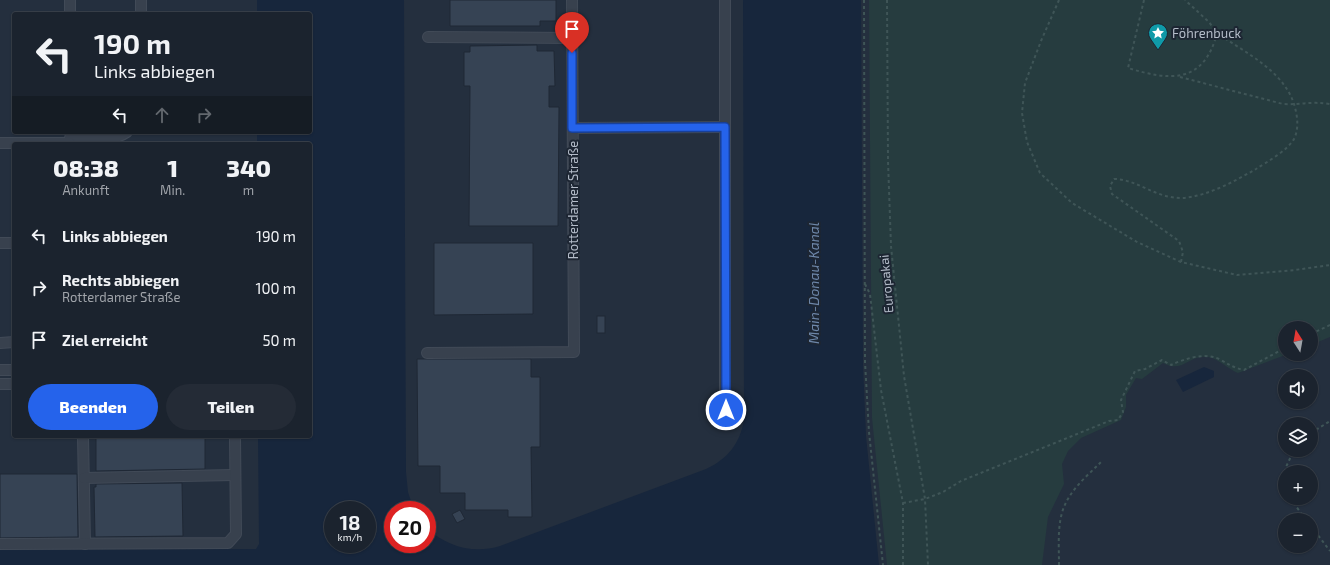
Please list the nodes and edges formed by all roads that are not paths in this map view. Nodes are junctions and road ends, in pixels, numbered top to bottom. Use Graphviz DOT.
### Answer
graph roads {
  1 [pos="70,0"];
  2 [pos="141,0"];
  3 [pos="572,0"];
  4 [pos="725,0"];
  5 [pos="70,12"];
  6 [pos="141,12"];
  7 [pos="428,37"];
  8 [pos="572,38"];
  9 [pos="725,127"];
  10 [pos="572,128"];
  11 [pos="124,134"];
  12 [pos="70,139"];
  13 [pos="12,142"];
  14 [pos="18,142"];
  15 [pos="0,143"];
  16 [pos="0,243"];
  17 [pos="12,244"];
  18 [pos="12,342"];
  19 [pos="0,343"];
  20 [pos="427,353"];
  21 [pos="0,370"];
  22 [pos="12,370"];
  23 [pos="0,384"];
  24 [pos="12,384"];
  25 [pos="726,410"];
  26 [pos="83,438"];
  27 [pos="234,438"];
  28 [pos="234,475"];
  29 [pos="84,478"];
  30 [pos="0,544"];
  31 [pos="85,544"];
  1 -- 5 [label="street"];
  2 -- 6 [label="street"];
  3 -- 8 [label="street, Rotterdamer Straße"];
  4 -- 9 [label="street"];
  7 -- 8 [label="street"];
  8 -- 10 [label="street, Rotterdamer Straße"];
  9 -- 10 [label="street"];
  9 -- 25 [label="street"];
  10 -- 20 [label="street, Rotterdamer Straße"];
  11 -- 12 [label="street"];
  12 -- 14 [label="street"];
  13 -- 15 [label="street"];
  16 -- 17 [label="street"];
  18 -- 19 [label="street"];
  21 -- 22 [label="street"];
  23 -- 24 [label="street"];
  26 -- 29 [label="street"];
  27 -- 28 [label="street"];
  28 -- 29 [label="street"];
  28 -- 31 [label="street"];
  29 -- 31 [label="street"];
  30 -- 31 [label="street"];
}
